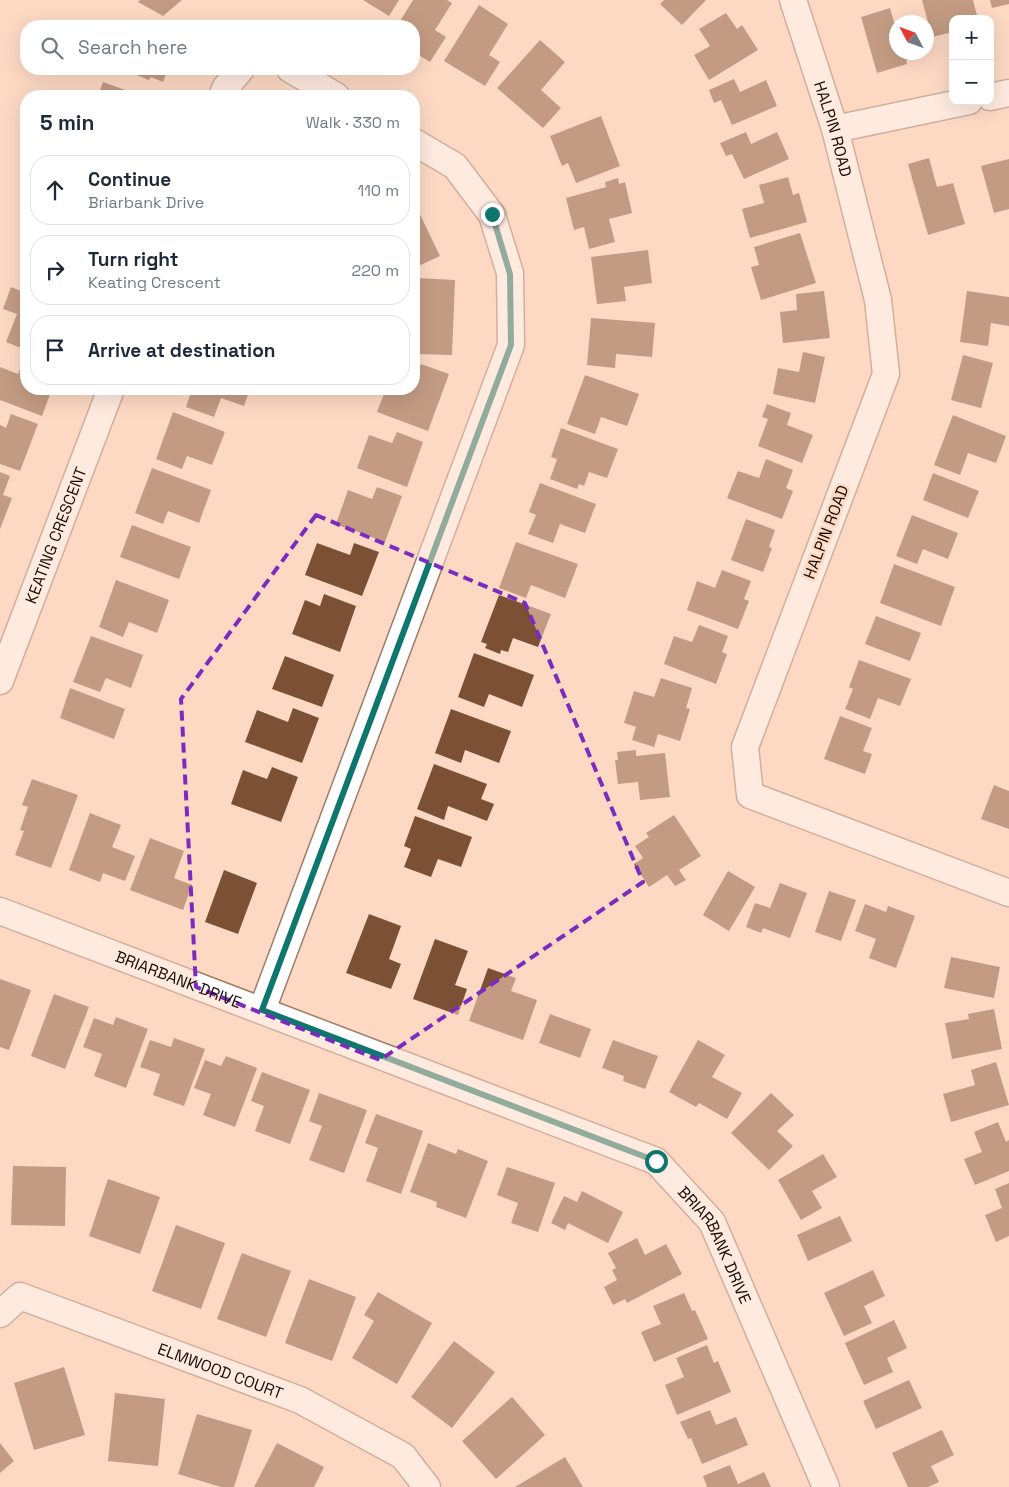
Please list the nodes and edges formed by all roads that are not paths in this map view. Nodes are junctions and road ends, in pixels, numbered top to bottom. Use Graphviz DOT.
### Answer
graph roads {
  1 [pos="793,0"];
  2 [pos="235,75"];
  3 [pos="300,75"];
  4 [pos="225,90"];
  5 [pos="326,90"];
  6 [pos="1009,93"];
  7 [pos="994,96"];
  8 [pos="950,105"];
  9 [pos="835,129"];
  10 [pos="420,146"];
  11 [pos="109,395"];
  12 [pos="0,681"];
  13 [pos="1009,893"];
  14 [pos="0,911"];
  15 [pos="262,1010"];
  16 [pos="0,1314"];
  17 [pos="427,1487"];
  18 [pos="826,1487"];
  1 -- 9 [label="street, HALPIN ROAD"];
  2 -- 4 [label="street"];
  3 -- 5 [label="street"];
  6 -- 7 [label="street"];
  8 -- 9 [label="street"];
  9 -- 13 [label="street, HALPIN ROAD"];
  10 -- 15 [label="street"];
  11 -- 12 [label="street, KEATING CRESCENT"];
  14 -- 15 [label="street, BRIARBANK DRIVE"];
  15 -- 18 [label="street, BRIARBANK DRIVE"];
  16 -- 17 [label="street, ELMWOOD COURT"];
}
